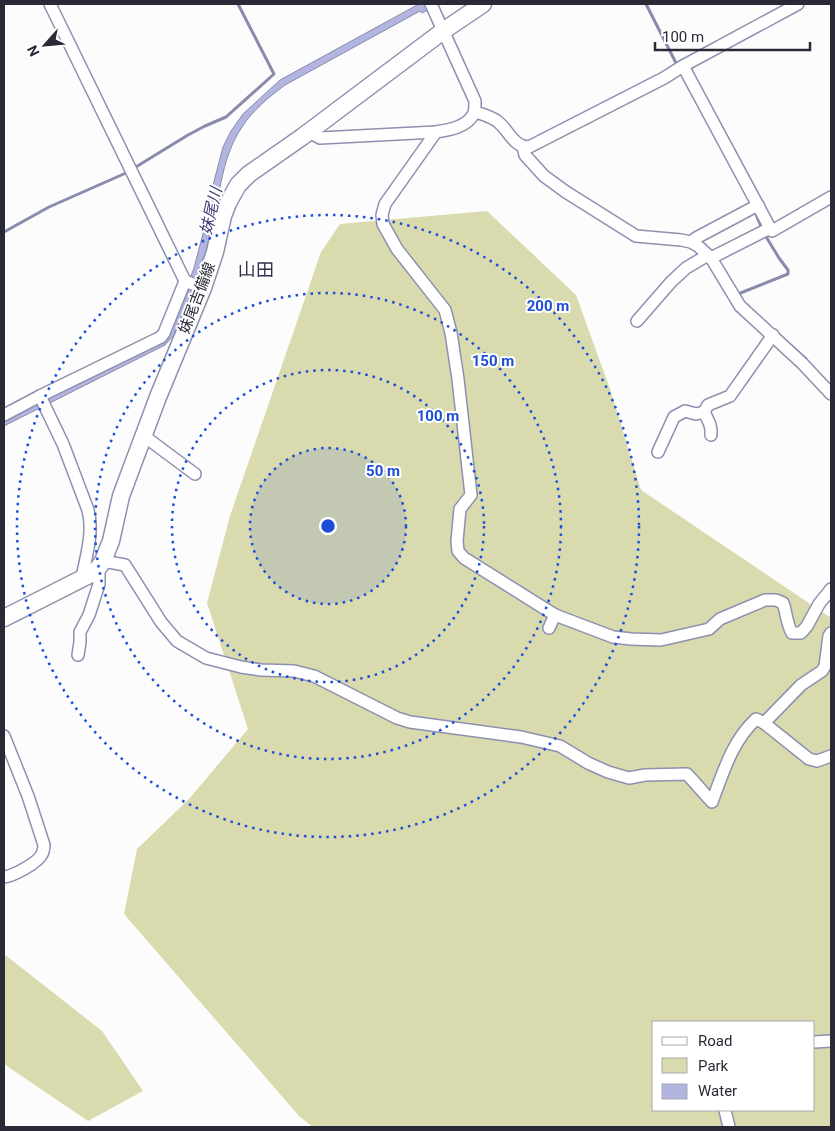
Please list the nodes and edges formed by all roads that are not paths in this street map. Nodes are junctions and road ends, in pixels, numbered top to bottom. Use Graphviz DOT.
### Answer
graph roads {
  1 [pos="50,4"];
  2 [pos="483,4"];
  3 [pos="798,4"];
  4 [pos="432,7"];
  5 [pos="443,32"];
  6 [pos="680,68"];
  7 [pos="474,112"];
  8 [pos="309,132"];
  9 [pos="436,132"];
  10 [pos="523,147"];
  11 [pos="831,197"];
  12 [pos="755,207"];
  13 [pos="765,231"];
  14 [pos="691,242"];
  15 [pos="710,256"];
  16 [pos="186,281"];
  17 [pos="201,288"];
  18 [pos="637,321"];
  19 [pos="773,336"];
  20 [pos="831,394"];
  21 [pos="41,400"];
  22 [pos="704,412"];
  23 [pos="4,415"];
  24 [pos="711,435"];
  25 [pos="144,436"];
  26 [pos="658,452"];
  27 [pos="194,474"];
  28 [pos="101,564"];
  29 [pos="82,578"];
  30 [pos="831,590"];
  31 [pos="555,615"];
  32 [pos="4,618"];
  33 [pos="549,628"];
  34 [pos="831,633"];
  35 [pos="78,655"];
  36 [pos="764,723"];
  37 [pos="4,736"];
  38 [pos="831,756"];
  39 [pos="4,877"];
  40 [pos="831,1041"];
  41 [pos="815,1042"];
  42 [pos="725,1111"];
  43 [pos="729,1127"];
  1 -- 16 [label="street"];
  2 -- 5 [label="main road, 妹尾吉備線"];
  3 -- 6 [label="street"];
  4 -- 5 [label="street"];
  5 -- 7 [label="street"];
  5 -- 8 [label="main road, 妹尾吉備線"];
  6 -- 10 [label="street"];
  6 -- 12 [label="street"];
  7 -- 9 [label="street"];
  7 -- 10 [label="street"];
  8 -- 9 [label="street"];
  8 -- 17 [label="main road, 妹尾吉備線"];
  9 -- 31 [label="street"];
  10 -- 14 [label="street"];
  11 -- 13 [label="street"];
  12 -- 13 [label="street"];
  12 -- 14 [label="street"];
  13 -- 15 [label="street"];
  14 -- 15 [label="street"];
  15 -- 18 [label="street"];
  15 -- 19 [label="street"];
  16 -- 17 [label="street"];
  16 -- 21 [label="street"];
  17 -- 25 [label="main road, 妹尾吉備線"];
  19 -- 20 [label="street"];
  19 -- 22 [label="street"];
  21 -- 23 [label="street"];
  21 -- 29 [label="street"];
  22 -- 24 [label="street"];
  22 -- 26 [label="street"];
  25 -- 27 [label="street"];
  25 -- 28 [label="main road, 妹尾吉備線"];
  28 -- 29 [label="main road"];
  28 -- 35 [label="street"];
  28 -- 36 [label="street"];
  29 -- 32 [label="main road"];
  30 -- 31 [label="street"];
  31 -- 33 [label="street"];
  34 -- 36 [label="street"];
  36 -- 38 [label="street"];
  37 -- 39 [label="street"];
  40 -- 41 [label="street"];
  42 -- 43 [label="street"];
}
